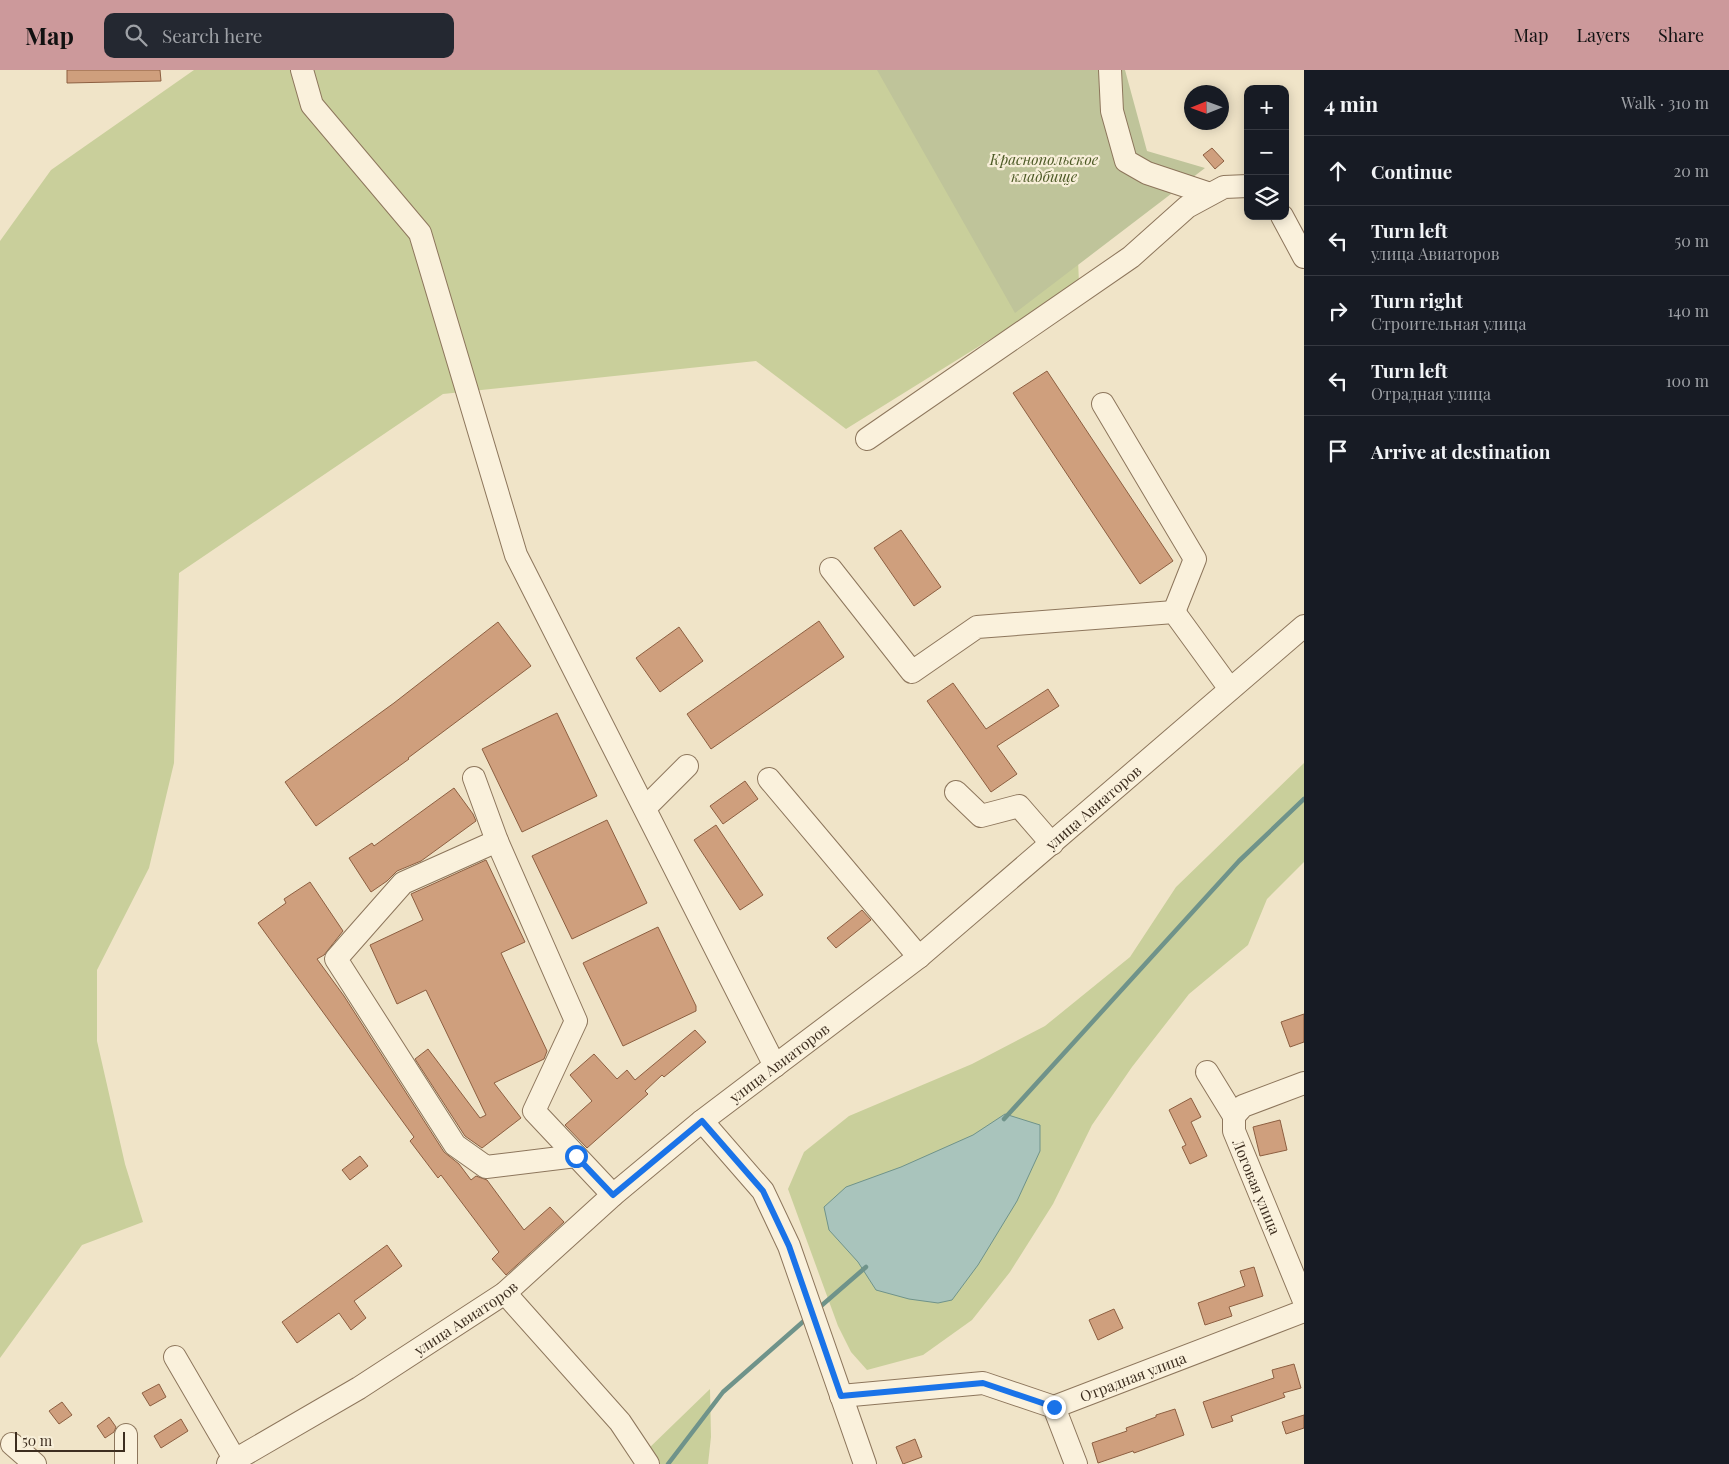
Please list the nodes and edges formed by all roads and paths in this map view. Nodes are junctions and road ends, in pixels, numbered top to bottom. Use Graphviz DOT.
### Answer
graph roads {
  1 [pos="302,70"];
  2 [pos="1110,70"];
  3 [pos="1244,186"];
  4 [pos="1210,194"];
  5 [pos="1284,220"];
  6 [pos="1304,257"];
  7 [pos="1102,404"];
  8 [pos="867,439"];
  9 [pos="831,568"];
  10 [pos="1174,612"];
  11 [pos="1304,626"];
  12 [pos="1230,689"];
  13 [pos="687,766"];
  14 [pos="474,778"];
  15 [pos="769,779"];
  16 [pos="956,792"];
  17 [pos="645,808"];
  18 [pos="497,841"];
  19 [pos="1052,844"];
  20 [pos="919,957"];
  21 [pos="775,1066"];
  22 [pos="1207,1072"];
  23 [pos="1304,1083"];
  24 [pos="1234,1116"];
  25 [pos="702,1121"];
  26 [pos="576,1156"];
  27 [pos="613,1195"];
  28 [pos="504,1294"];
  29 [pos="1304,1301"];
  30 [pos="1304,1312"];
  31 [pos="175,1357"];
  32 [pos="841,1396"];
  33 [pos="1054,1407"];
  34 [pos="126,1435"];
  35 [pos="12,1444"];
  36 [pos="232,1462"];
  37 [pos="35,1464"];
  38 [pos="126,1464"];
  39 [pos="648,1464"];
  40 [pos="865,1464"];
  41 [pos="1076,1464"];
  1 -- 17 [label="street"];
  2 -- 4 [label="street"];
  3 -- 4 [label="street"];
  4 -- 8 [label="street"];
  5 -- 6 [label="street"];
  7 -- 10 [label="street"];
  9 -- 10 [label="street"];
  10 -- 12 [label="street"];
  11 -- 12 [label="street, улица Авиаторов"];
  12 -- 19 [label="street, улица Авиаторов"];
  13 -- 17 [label="street"];
  14 -- 18 [label="street"];
  15 -- 20 [label="street"];
  16 -- 19 [label="street"];
  17 -- 21 [label="street"];
  18 -- 26 [label="street"];
  18 -- 26 [label="street"];
  19 -- 20 [label="street, улица Авиаторов"];
  20 -- 21 [label="street, улица Авиаторов"];
  21 -- 25 [label="street, улица Авиаторов"];
  22 -- 24 [label="street"];
  23 -- 24 [label="street"];
  24 -- 29 [label="street, Логовая улица"];
  25 -- 27 [label="street, улица Авиаторов"];
  25 -- 32 [label="street"];
  26 -- 27 [label="street"];
  27 -- 28 [label="street, улица Авиаторов"];
  28 -- 36 [label="street, улица Авиаторов"];
  28 -- 39 [label="street"];
  30 -- 33 [label="street, Отрадная улица"];
  31 -- 36 [label="street"];
  32 -- 33 [label="street"];
  32 -- 40 [label="street"];
  33 -- 41 [label="street"];
  34 -- 38 [label="street"];
  35 -- 37 [label="street"];
}
